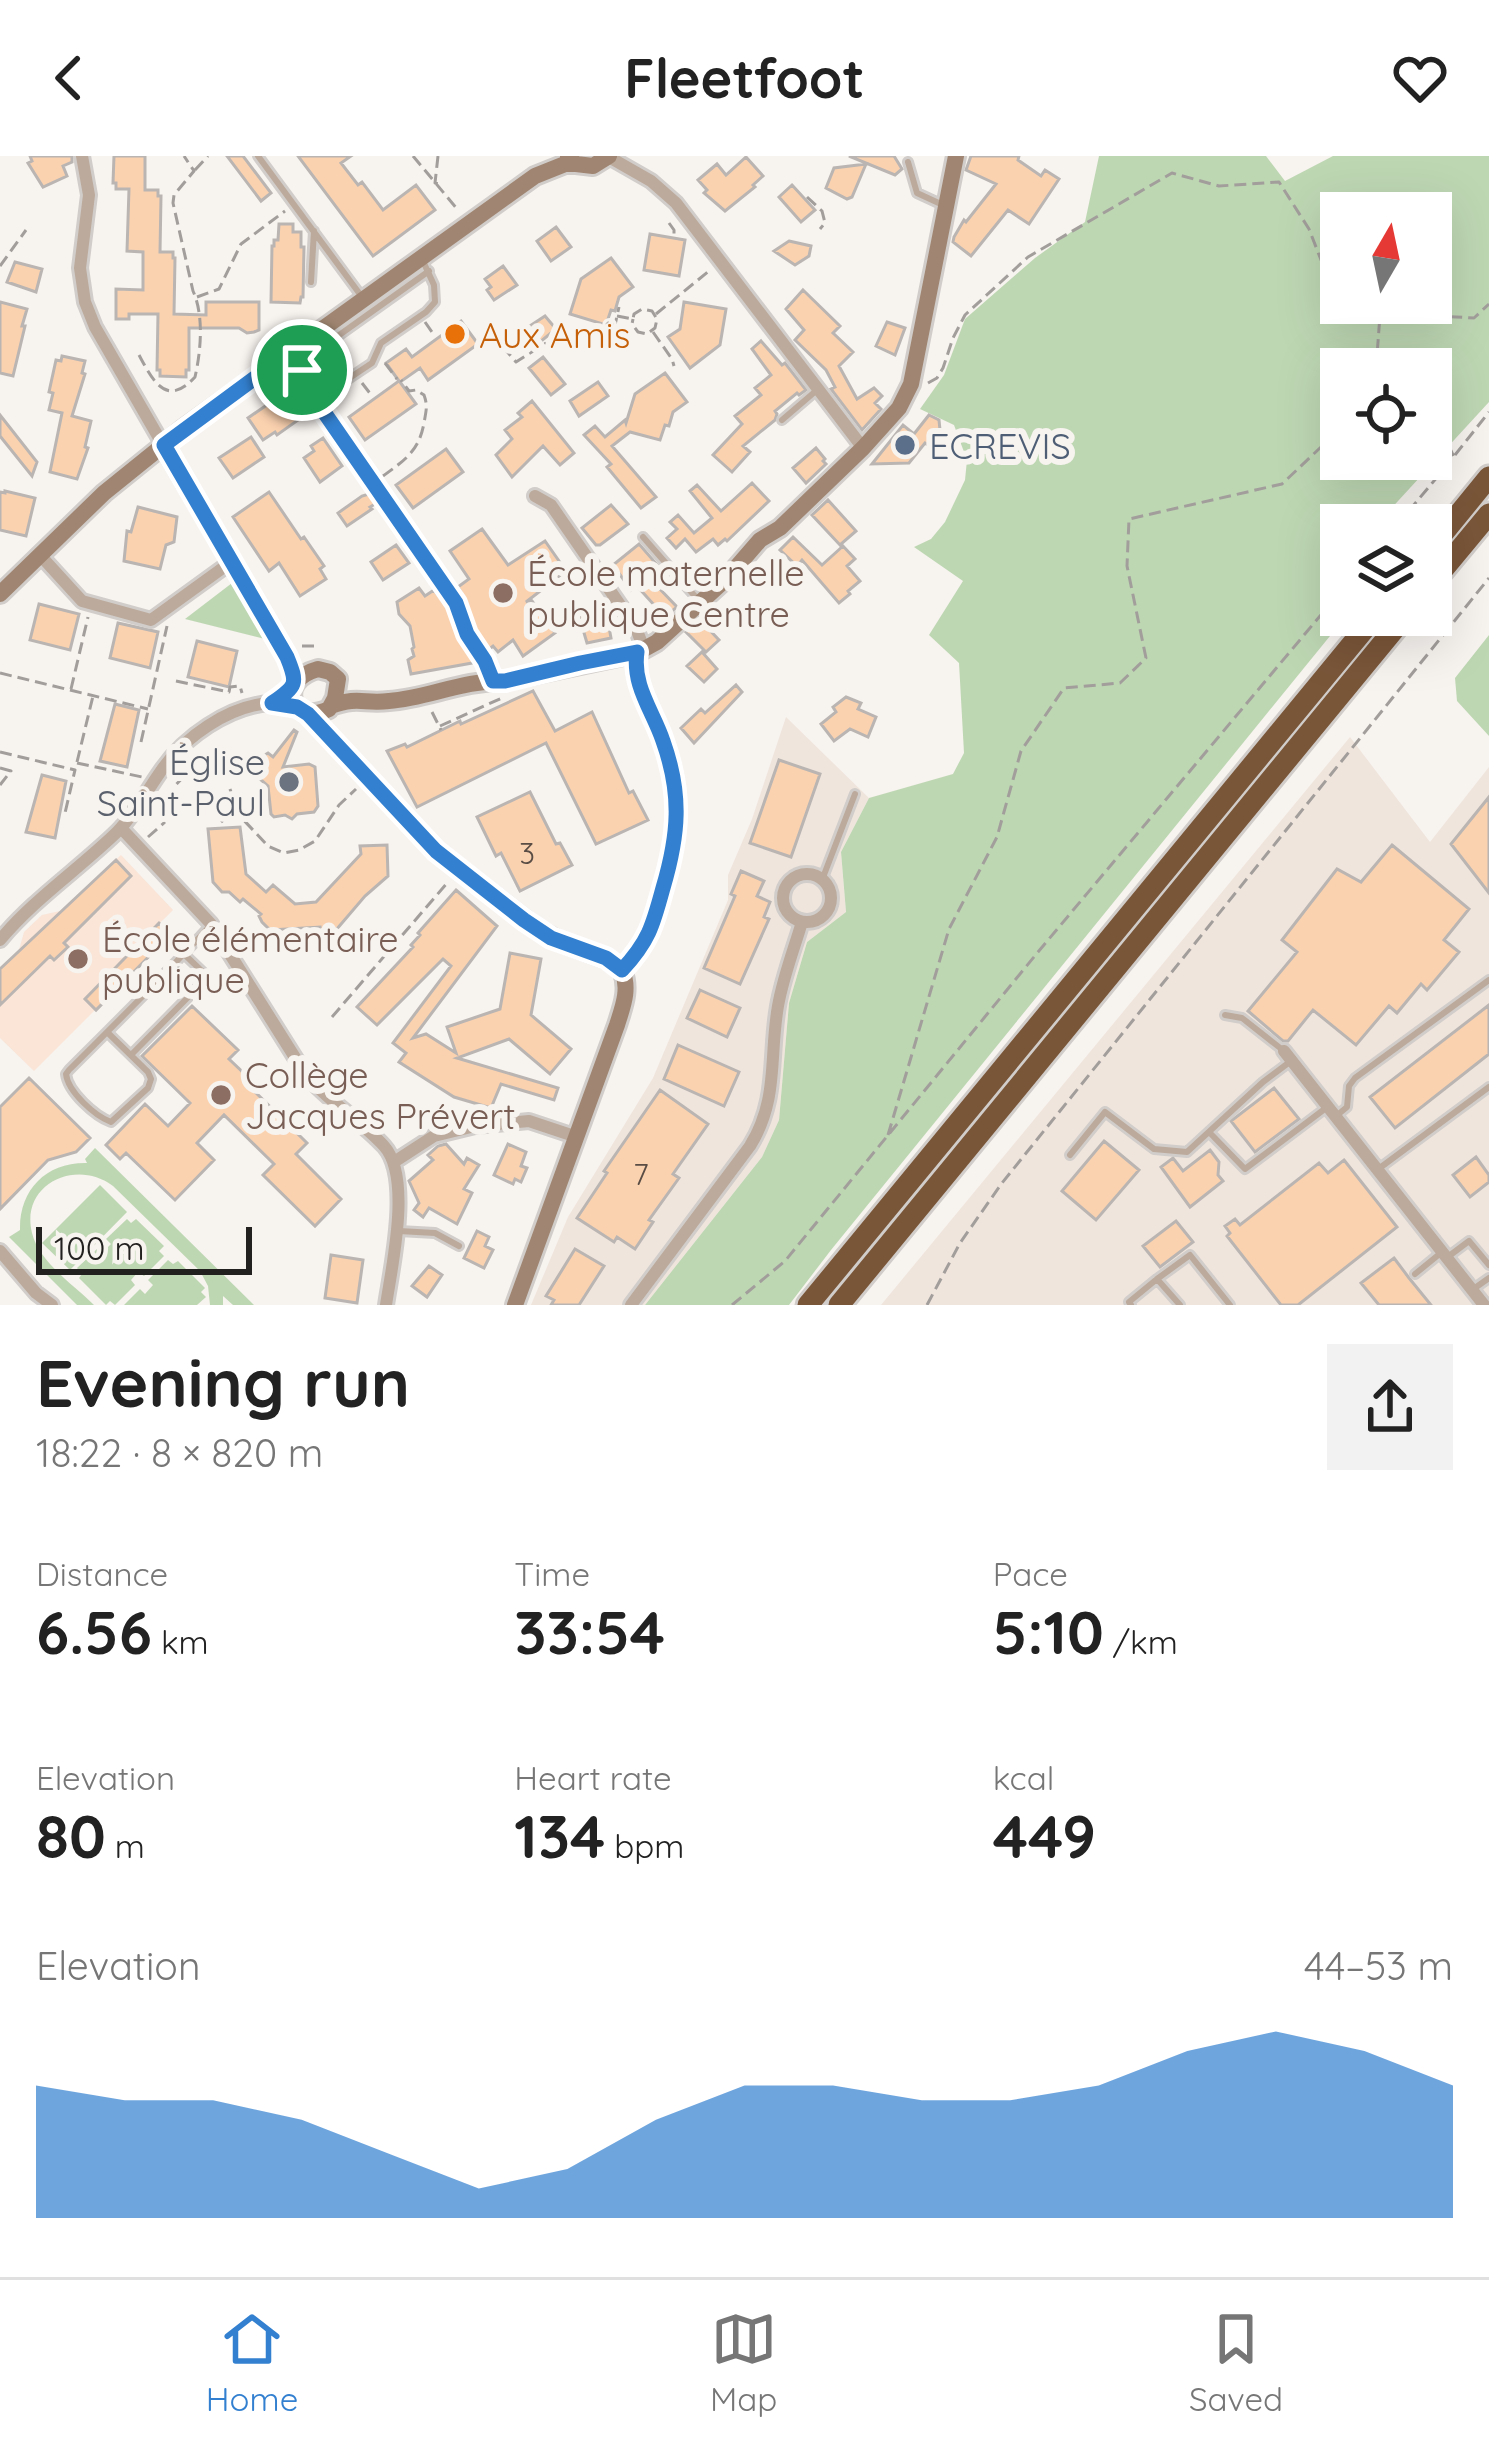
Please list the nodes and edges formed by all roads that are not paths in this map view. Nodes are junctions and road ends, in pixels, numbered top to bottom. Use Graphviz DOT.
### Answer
graph roads {
  1 [pos="82,156"];
  2 [pos="259,156"];
  3 [pos="552,156"];
  4 [pos="956,156"];
  5 [pos="609,157"];
  6 [pos="572,160"];
  7 [pos="908,162"];
  8 [pos="535,176"];
  9 [pos="946,206"];
  10 [pos="314,231"];
  11 [pos="425,265"];
  12 [pos="310,282"];
  13 [pos="364,300"];
  14 [pos="290,352"];
  15 [pos="302,370"];
  16 [pos="817,390"];
  17 [pos="782,419"];
  18 [pos="164,445"];
  19 [pos="863,448"];
  20 [pos="1489,478"];
  21 [pos="535,496"];
  22 [pos="1489,514"];
  23 [pos="1452,523"];
  24 [pos="643,537"];
  25 [pos="40,555"];
  26 [pos="1452,559"];
  27 [pos="231,562"];
  28 [pos="0,595"];
  29 [pos="456,603"];
  30 [pos="700,603"];
  31 [pos="1359,636"];
  32 [pos="1389,636"];
  33 [pos="640,651"];
  34 [pos="291,653"];
  35 [pos="318,669"];
  36 [pos="338,679"];
  37 [pos="294,684"];
  38 [pos="355,698"];
  39 [pos="272,703"];
  40 [pos="330,707"];
  41 [pos="303,710"];
  42 [pos="328,736"];
  43 [pos="856,794"];
  44 [pos="121,828"];
  45 [pos="822,880"];
  46 [pos="802,922"];
  47 [pos="211,924"];
  48 [pos="0,940"];
  49 [pos="184,954"];
  50 [pos="622,970"];
  51 [pos="1489,980"];
  52 [pos="1225,1015"];
  53 [pos="107,1032"];
  54 [pos="131,1055"];
  55 [pos="1287,1056"];
  56 [pos="1489,1087"];
  57 [pos="1330,1112"];
  58 [pos="1210,1132"];
  59 [pos="577,1137"];
  60 [pos="1070,1155"];
  61 [pos="394,1162"];
  62 [pos="1377,1170"];
  63 [pos="395,1231"];
  64 [pos="459,1246"];
  65 [pos="0,1251"];
  66 [pos="1444,1255"];
  67 [pos="1489,1265"];
  68 [pos="1415,1274"];
  69 [pos="1489,1278"];
  70 [pos="1157,1279"];
  71 [pos="1472,1290"];
  72 [pos="52,1305"];
  73 [pos="386,1305"];
  74 [pos="515,1305"];
  75 [pos="631,1305"];
  76 [pos="808,1305"];
  77 [pos="839,1305"];
  78 [pos="1132,1305"];
  79 [pos="1180,1305"];
  80 [pos="1230,1305"];
  81 [pos="1484,1305"];
  1 -- 18 [label="street"];
  2 -- 10 [label="lane"];
  3 -- 8 [label="street"];
  4 -- 9 [label="street"];
  5 -- 6 [label="street"];
  5 -- 16 [label="street"];
  6 -- 8 [label="street"];
  7 -- 9 [label="lane"];
  8 -- 11 [label="street"];
  9 -- 19 [label="street"];
  10 -- 12 [label="lane"];
  10 -- 13 [label="lane"];
  11 -- 13 [label="street"];
  11 -- 14 [label="lane"];
  11 -- 15 [label="lane"];
  13 -- 14 [label="street"];
  14 -- 15 [label="street"];
  14 -- 18 [label="street"];
  15 -- 29 [label="street"];
  16 -- 17 [label="lane"];
  16 -- 19 [label="street"];
  18 -- 25 [label="street"];
  18 -- 27 [label="street"];
  19 -- 30 [label="street"];
  20 -- 23 [label="highway"];
  21 -- 33 [label="street"];
  22 -- 26 [label="highway"];
  24 -- 30 [label="lane"];
  25 -- 27 [label="street"];
  25 -- 28 [label="street"];
  27 -- 34 [label="street"];
  30 -- 33 [label="street"];
  31 -- 76 [label="highway"];
  32 -- 77 [label="highway"];
  33 -- 38 [label="street"];
  33 -- 50 [label="street"];
  34 -- 35 [label="street"];
  34 -- 37 [label="street"];
  35 -- 36 [label="street"];
  35 -- 37 [label="street"];
  36 -- 38 [label="street"];
  36 -- 40 [label="street"];
  37 -- 39 [label="street"];
  37 -- 41 [label="street"];
  38 -- 40 [label="street"];
  39 -- 41 [label="street"];
  39 -- 44 [label="street"];
  40 -- 41 [label="street"];
  40 -- 42 [label="street"];
  41 -- 42 [label="street"];
  42 -- 50 [label="street"];
  43 -- 45 [label="lane"];
  44 -- 47 [label="street"];
  44 -- 48 [label="street"];
  45 -- 46 [label="street"];
  45 -- 46 [label="street"];
  46 -- 75 [label="street"];
  47 -- 49 [label="lane"];
  47 -- 61 [label="street"];
  49 -- 53 [label="lane"];
  49 -- 54 [label="lane"];
  50 -- 59 [label="street"];
  51 -- 57 [label="lane"];
  52 -- 55 [label="lane"];
  53 -- 54 [label="lane"];
  53 -- 54 [label="lane"];
  55 -- 57 [label="street"];
  55 -- 58 [label="lane"];
  56 -- 62 [label="lane"];
  57 -- 58 [label="lane"];
  57 -- 62 [label="street"];
  58 -- 60 [label="lane"];
  59 -- 61 [label="street"];
  59 -- 74 [label="street"];
  61 -- 63 [label="street"];
  62 -- 66 [label="street"];
  63 -- 64 [label="lane"];
  63 -- 73 [label="street"];
  65 -- 72 [label="street"];
  66 -- 67 [label="lane"];
  66 -- 68 [label="lane"];
  66 -- 71 [label="street"];
  69 -- 71 [label="lane"];
  70 -- 78 [label="lane"];
  70 -- 79 [label="lane"];
  70 -- 80 [label="lane"];
  71 -- 81 [label="street"];
}
